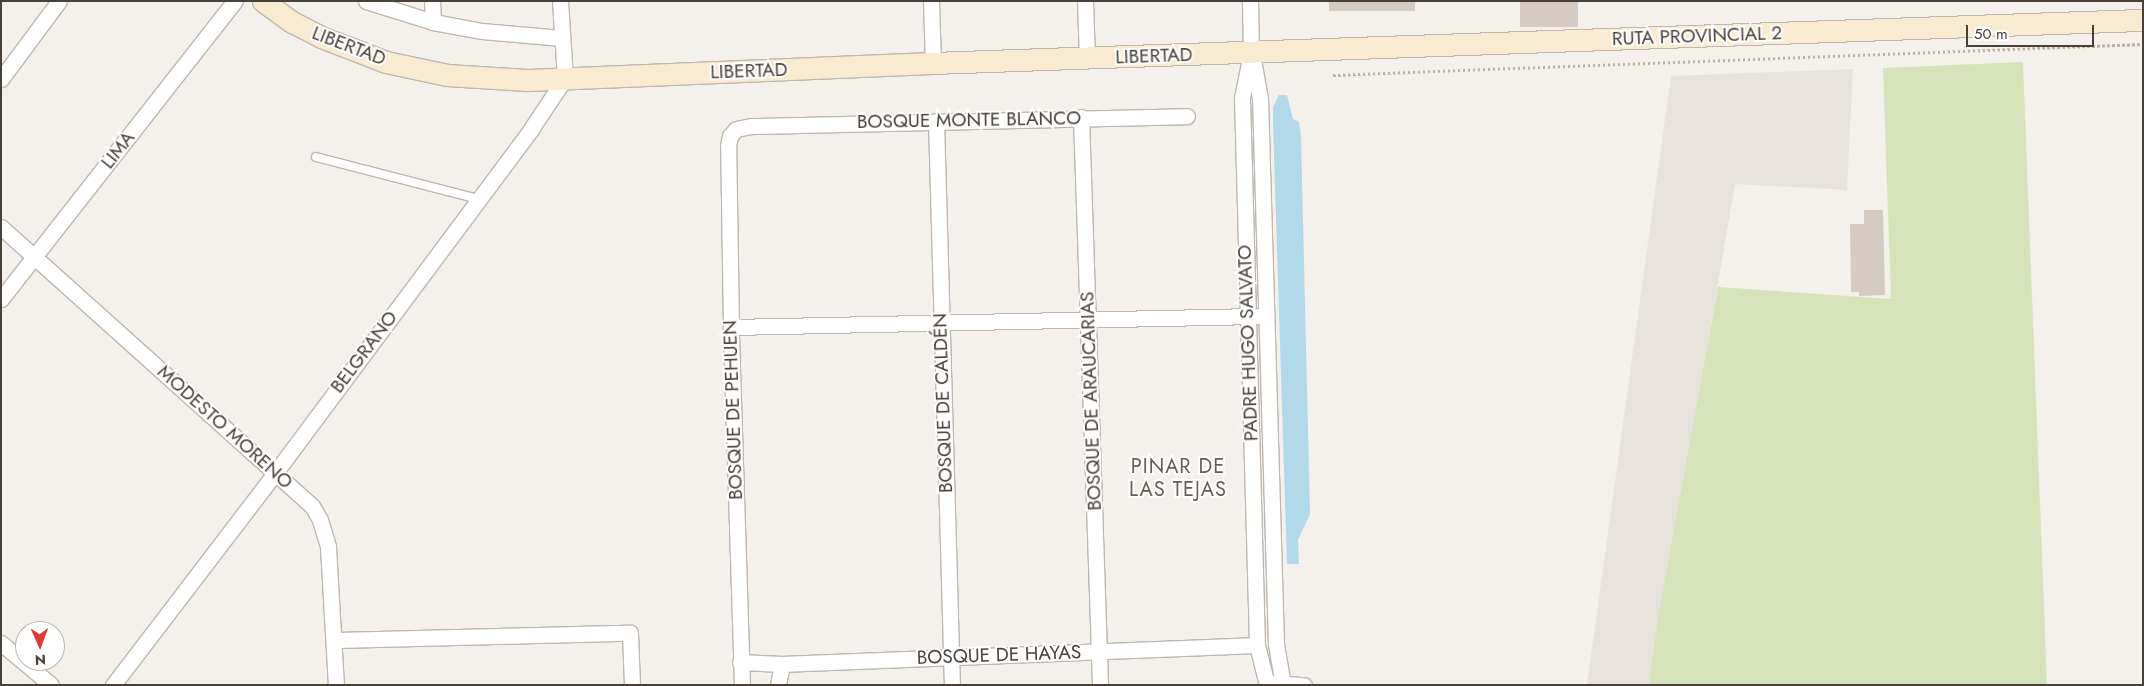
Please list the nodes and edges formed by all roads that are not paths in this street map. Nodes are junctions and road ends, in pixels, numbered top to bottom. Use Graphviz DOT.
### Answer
graph roads {
  1 [pos="59,1"];
  2 [pos="235,1"];
  3 [pos="263,1"];
  4 [pos="366,1"];
  5 [pos="432,1"];
  6 [pos="560,1"];
  7 [pos="932,1"];
  8 [pos="1085,1"];
  9 [pos="1250,1"];
  10 [pos="2143,20"];
  11 [pos="433,22"];
  12 [pos="562,38"];
  13 [pos="1251,53"];
  14 [pos="1087,58"];
  15 [pos="933,63"];
  16 [pos="564,78"];
  17 [pos="1,79"];
  18 [pos="1187,116"];
  19 [pos="1082,117"];
  20 [pos="936,121"];
  21 [pos="730,136"];
  22 [pos="316,156"];
  23 [pos="478,199"];
  24 [pos="1,227"];
  25 [pos="34,256"];
  26 [pos="1,299"];
  27 [pos="1248,316"];
  28 [pos="1266,316"];
  29 [pos="1088,320"];
  30 [pos="941,323"];
  31 [pos="731,327"];
  32 [pos="275,473"];
  33 [pos="334,640"];
  34 [pos="1,643"];
  35 [pos="1257,645"];
  36 [pos="1099,651"];
  37 [pos="951,657"];
  38 [pos="740,662"];
  39 [pos="782,664"];
  40 [pos="1267,684"];
  41 [pos="1283,684"];
  42 [pos="51,685"];
  43 [pos="113,685"];
  44 [pos="336,685"];
  45 [pos="632,685"];
  46 [pos="742,685"];
  47 [pos="778,685"];
  48 [pos="952,685"];
  49 [pos="1100,685"];
  50 [pos="1304,685"];
  1 -- 17 [label="street"];
  2 -- 25 [label="street, LIMA"];
  3 -- 16 [label="main road, LIBERTAD"];
  4 -- 11 [label="street"];
  5 -- 11 [label="street"];
  6 -- 12 [label="street"];
  7 -- 15 [label="street"];
  8 -- 14 [label="street"];
  9 -- 13 [label="street, PADRE HUGO SALVATO"];
  10 -- 13 [label="main road, RUTA PROVINCIAL 2"];
  11 -- 12 [label="street"];
  12 -- 16 [label="street"];
  13 -- 14 [label="main road, LIBERTAD"];
  13 -- 27 [label="street, PADRE HUGO SALVATO"];
  13 -- 28 [label="street, PADRE HUGO SALVATO"];
  14 -- 15 [label="main road, LIBERTAD"];
  15 -- 16 [label="main road, LIBERTAD"];
  16 -- 23 [label="street, BELGRANO"];
  18 -- 19 [label="street, BOSQUE MONTE BLANCO"];
  19 -- 20 [label="street, BOSQUE MONTE BLANCO"];
  19 -- 29 [label="street, BOSQUE DE ARAUCARIAS"];
  20 -- 21 [label="street, BOSQUE MONTE BLANCO"];
  20 -- 30 [label="street, BOSQUE DE CALDÉN"];
  21 -- 31 [label="street, BOSQUE DE PEHUEN"];
  22 -- 23 [label="lane"];
  23 -- 32 [label="street, BELGRANO"];
  24 -- 25 [label="street, MODESTO MORENO"];
  25 -- 26 [label="street, LIMA"];
  25 -- 32 [label="street, MODESTO MORENO"];
  27 -- 28 [label="street"];
  27 -- 29 [label="street"];
  27 -- 35 [label="street, PADRE HUGO SALVATO"];
  28 -- 41 [label="street, PADRE HUGO SALVATO"];
  29 -- 30 [label="street"];
  29 -- 36 [label="street, BOSQUE DE ARAUCARIAS"];
  30 -- 31 [label="street"];
  30 -- 37 [label="street, BOSQUE DE CALDÉN"];
  31 -- 38 [label="street, BOSQUE DE PEHUEN"];
  32 -- 33 [label="street, MODESTO MORENO"];
  32 -- 43 [label="street, BELGRANO"];
  33 -- 44 [label="street, MODESTO MORENO"];
  33 -- 45 [label="street"];
  34 -- 42 [label="street"];
  35 -- 36 [label="street, BOSQUE DE HAYAS"];
  35 -- 40 [label="street, PADRE HUGO SALVATO"];
  36 -- 37 [label="street, BOSQUE DE HAYAS"];
  36 -- 49 [label="street, BOSQUE DE ARAUCARIAS"];
  37 -- 39 [label="street, BOSQUE DE HAYAS"];
  37 -- 48 [label="street, BOSQUE DE CALDÉN"];
  38 -- 39 [label="street, BOSQUE DE HAYAS"];
  38 -- 46 [label="street, BOSQUE DE PEHUEN"];
  39 -- 47 [label="street"];
  40 -- 41 [label="street"];
  41 -- 50 [label="street"];
}
